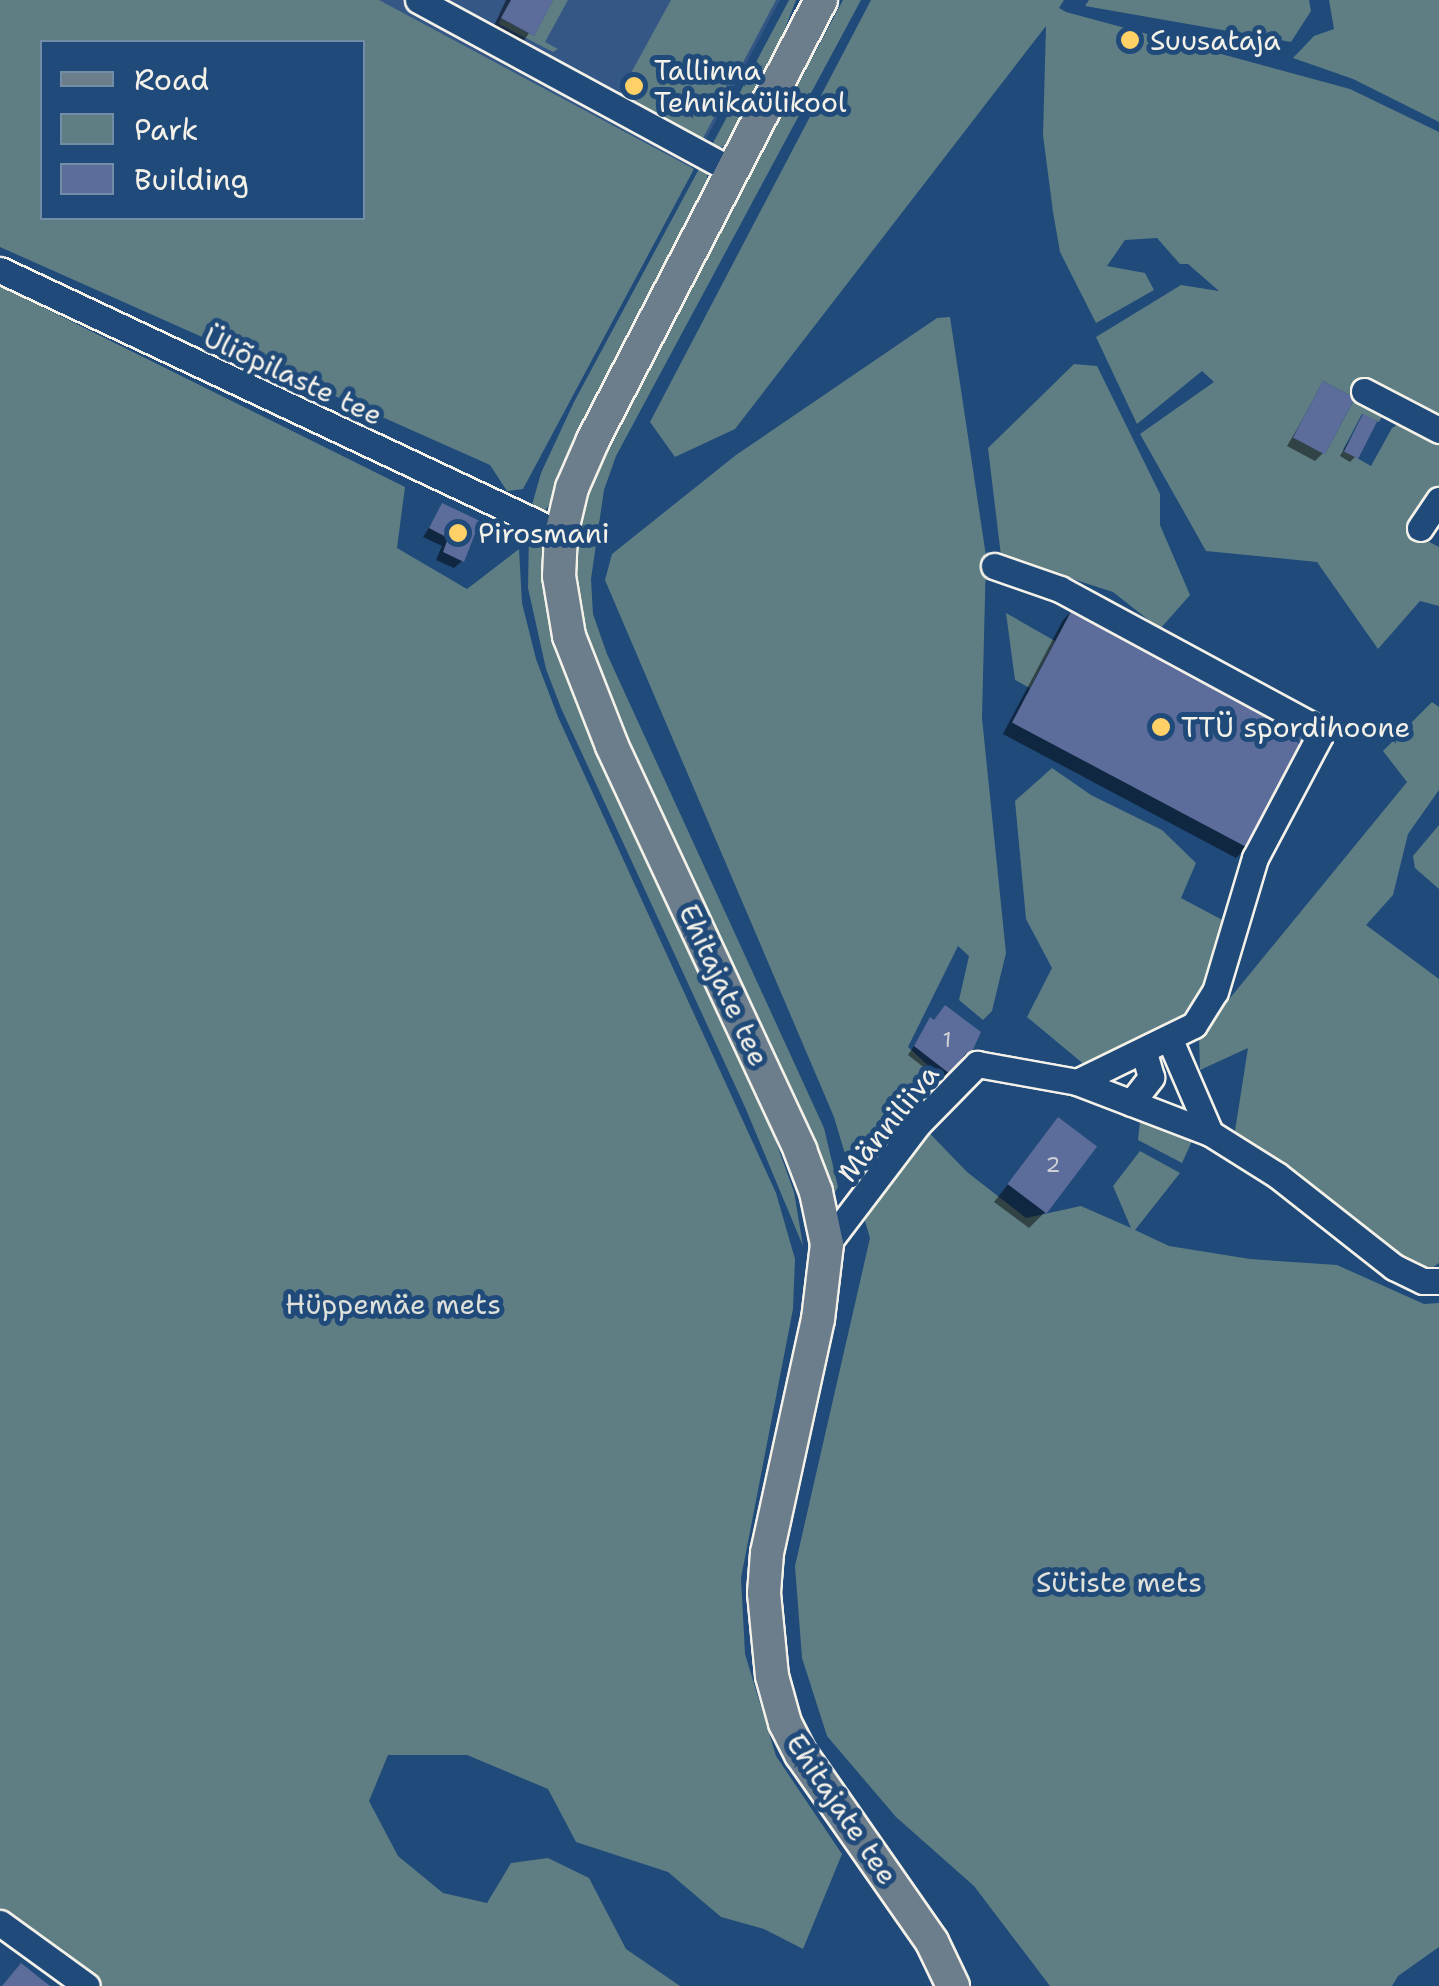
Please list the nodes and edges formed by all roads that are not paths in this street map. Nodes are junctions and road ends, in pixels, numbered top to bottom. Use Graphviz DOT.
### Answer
graph roads {
  1 [pos="418,0"];
  2 [pos="821,0"];
  3 [pos="733,171"];
  4 [pos="0,270"];
  5 [pos="1364,391"];
  6 [pos="1439,430"];
  7 [pos="1439,500"];
  8 [pos="1420,528"];
  9 [pos="561,534"];
  10 [pos="994,566"];
  11 [pos="1170,1040"];
  12 [pos="1144,1052"];
  13 [pos="1077,1082"];
  14 [pos="1131,1103"];
  15 [pos="1210,1133"];
  16 [pos="826,1244"];
  17 [pos="1439,1281"];
  18 [pos="0,1923"];
  19 [pos="87,1986"];
  20 [pos="953,1986"];
  1 -- 3 [label="street"];
  2 -- 3 [label="main road, Ehitajate tee"];
  3 -- 9 [label="main road, Ehitajate tee"];
  4 -- 9 [label="street, Üliõpilaste tee"];
  5 -- 6 [label="street"];
  7 -- 8 [label="street"];
  9 -- 16 [label="main road, Ehitajate tee"];
  10 -- 11 [label="street"];
  11 -- 12 [label="street"];
  11 -- 15 [label="street"];
  12 -- 13 [label="street"];
  12 -- 14 [label="street"];
  13 -- 14 [label="street"];
  13 -- 16 [label="street, Männiliiva"];
  14 -- 15 [label="street"];
  15 -- 17 [label="street"];
  16 -- 20 [label="main road, Ehitajate tee"];
  18 -- 19 [label="street"];
}
